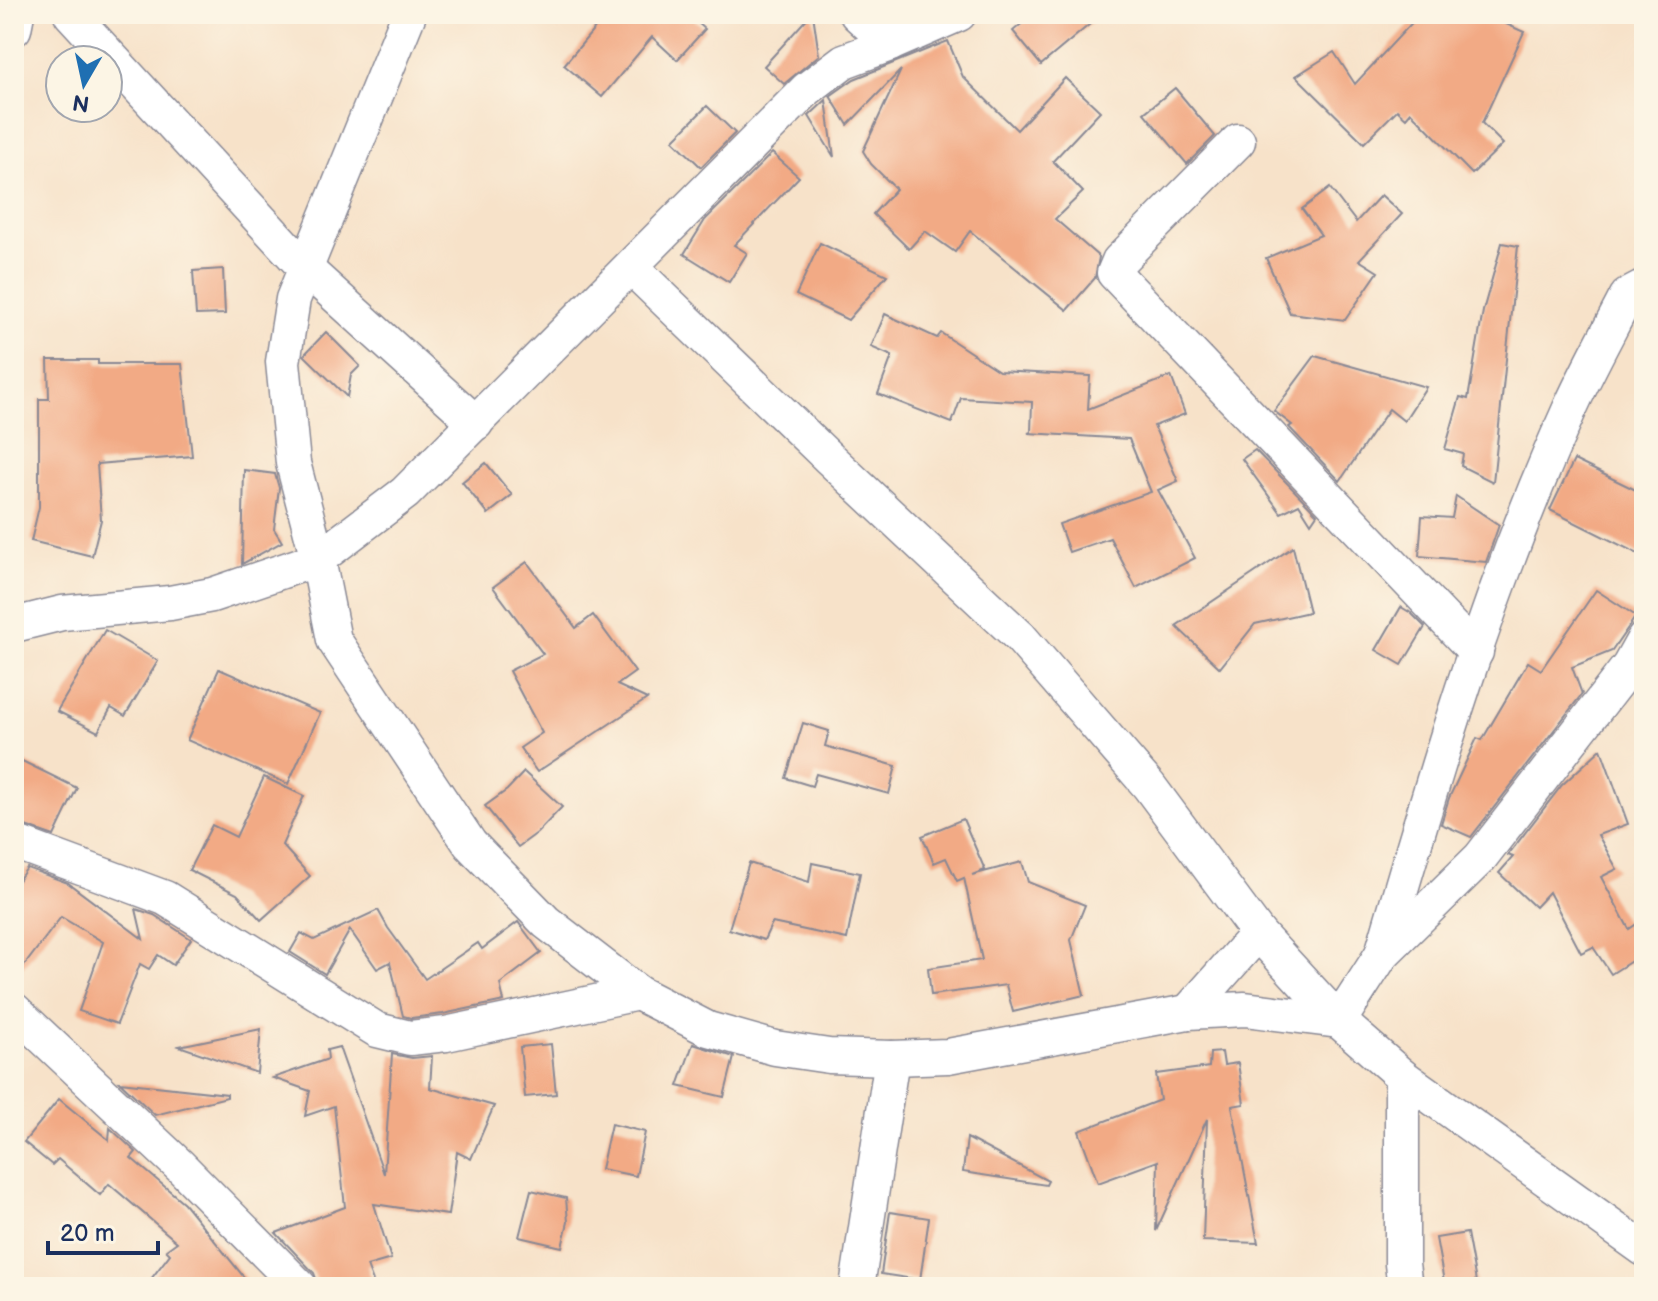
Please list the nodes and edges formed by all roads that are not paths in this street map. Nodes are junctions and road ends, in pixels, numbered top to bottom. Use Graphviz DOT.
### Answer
graph roads {
  1 [pos="17,14"];
  2 [pos="71,14"];
  3 [pos="409,14"];
  4 [pos="857,14"];
  5 [pos="959,14"];
  6 [pos="14,29"];
  7 [pos="890,44"];
  8 [pos="1238,141"];
  9 [pos="305,268"];
  10 [pos="632,268"];
  11 [pos="1644,287"];
  12 [pos="476,423"];
  13 [pos="318,559"];
  14 [pos="14,625"];
  15 [pos="1644,639"];
  16 [pos="1476,652"];
  17 [pos="21,851"];
  18 [pos="1258,933"];
  19 [pos="1382,954"];
  20 [pos="638,993"];
  21 [pos="14,1010"];
  22 [pos="1188,1012"];
  23 [pos="1339,1021"];
  24 [pos="892,1058"];
  25 [pos="1402,1076"];
  26 [pos="1644,1249"];
  27 [pos="300,1287"];
  28 [pos="857,1287"];
  29 [pos="1405,1287"];
  1 -- 6 [label="street"];
  2 -- 9 [label="street"];
  3 -- 9 [label="street"];
  4 -- 7 [label="street"];
  5 -- 7 [label="street"];
  7 -- 10 [label="street"];
  8 -- 16 [label="street"];
  9 -- 12 [label="street"];
  9 -- 13 [label="street"];
  10 -- 12 [label="street"];
  10 -- 18 [label="street"];
  11 -- 16 [label="street"];
  12 -- 13 [label="street"];
  13 -- 14 [label="street"];
  13 -- 20 [label="street"];
  15 -- 19 [label="street"];
  16 -- 19 [label="street"];
  17 -- 20 [label="street"];
  18 -- 22 [label="street"];
  18 -- 23 [label="street"];
  19 -- 23 [label="street"];
  20 -- 24 [label="street"];
  21 -- 27 [label="street"];
  22 -- 23 [label="street"];
  22 -- 24 [label="street"];
  23 -- 25 [label="street"];
  24 -- 28 [label="street"];
  25 -- 26 [label="street"];
  25 -- 29 [label="street"];
}
